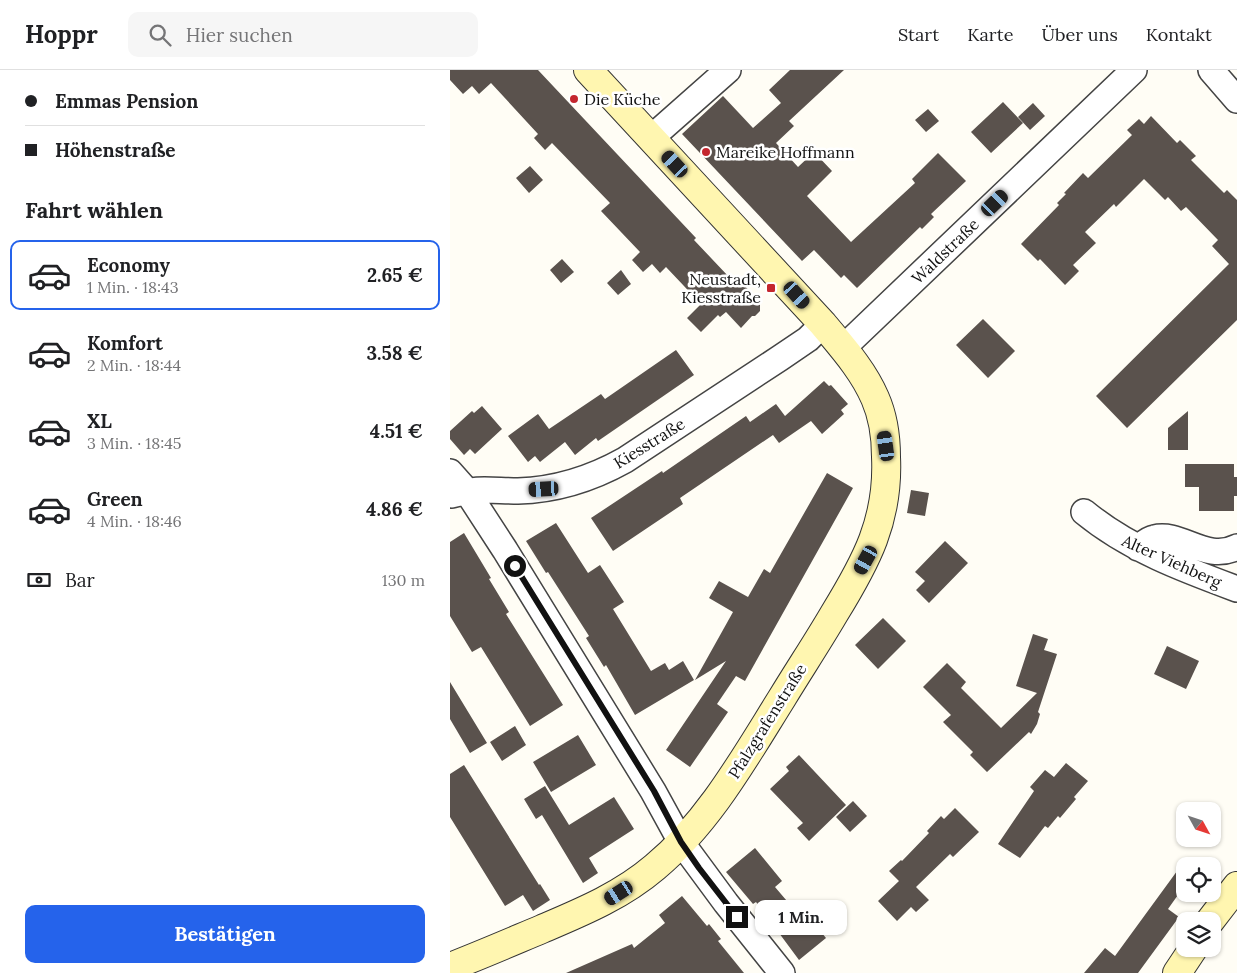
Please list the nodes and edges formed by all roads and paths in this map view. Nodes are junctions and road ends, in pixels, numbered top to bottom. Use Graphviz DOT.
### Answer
graph roads {
  1 [pos="588,70"];
  2 [pos="728,70"];
  3 [pos="1134,70"];
  4 [pos="1211,70"];
  5 [pos="1237,100"];
  6 [pos="651,138"];
  7 [pos="823,324"];
  8 [pos="843,348"];
  9 [pos="455,486"];
  10 [pos="1084,512"];
  11 [pos="1237,547"];
  12 [pos="1138,548"];
  13 [pos="1237,589"];
  14 [pos="681,842"];
  15 [pos="1237,886"];
  16 [pos="1217,912"];
  17 [pos="1188,957"];
  18 [pos="450,968"];
  19 [pos="782,973"];
  20 [pos="1177,973"];
  1 -- 6 [label="street, Pfalzgrafenstraße"];
  2 -- 6 [label="street"];
  3 -- 8 [label="street, Waldstraße"];
  4 -- 5 [label="street"];
  6 -- 7 [label="street, Pfalzgrafenstraße"];
  7 -- 8 [label="street, Pfalzgrafenstraße"];
  7 -- 9 [label="street, Kiesstraße"];
  8 -- 14 [label="street, Pfalzgrafenstraße"];
  9 -- 14 [label="street"];
  10 -- 12 [label="street, Alter Viehberg"];
  11 -- 12 [label="street"];
  12 -- 13 [label="street, Alter Viehberg"];
  14 -- 18 [label="street, Pfalzgrafenstraße"];
  14 -- 19 [label="street"];
  15 -- 16 [label="street"];
  17 -- 20 [label="street"];
}
